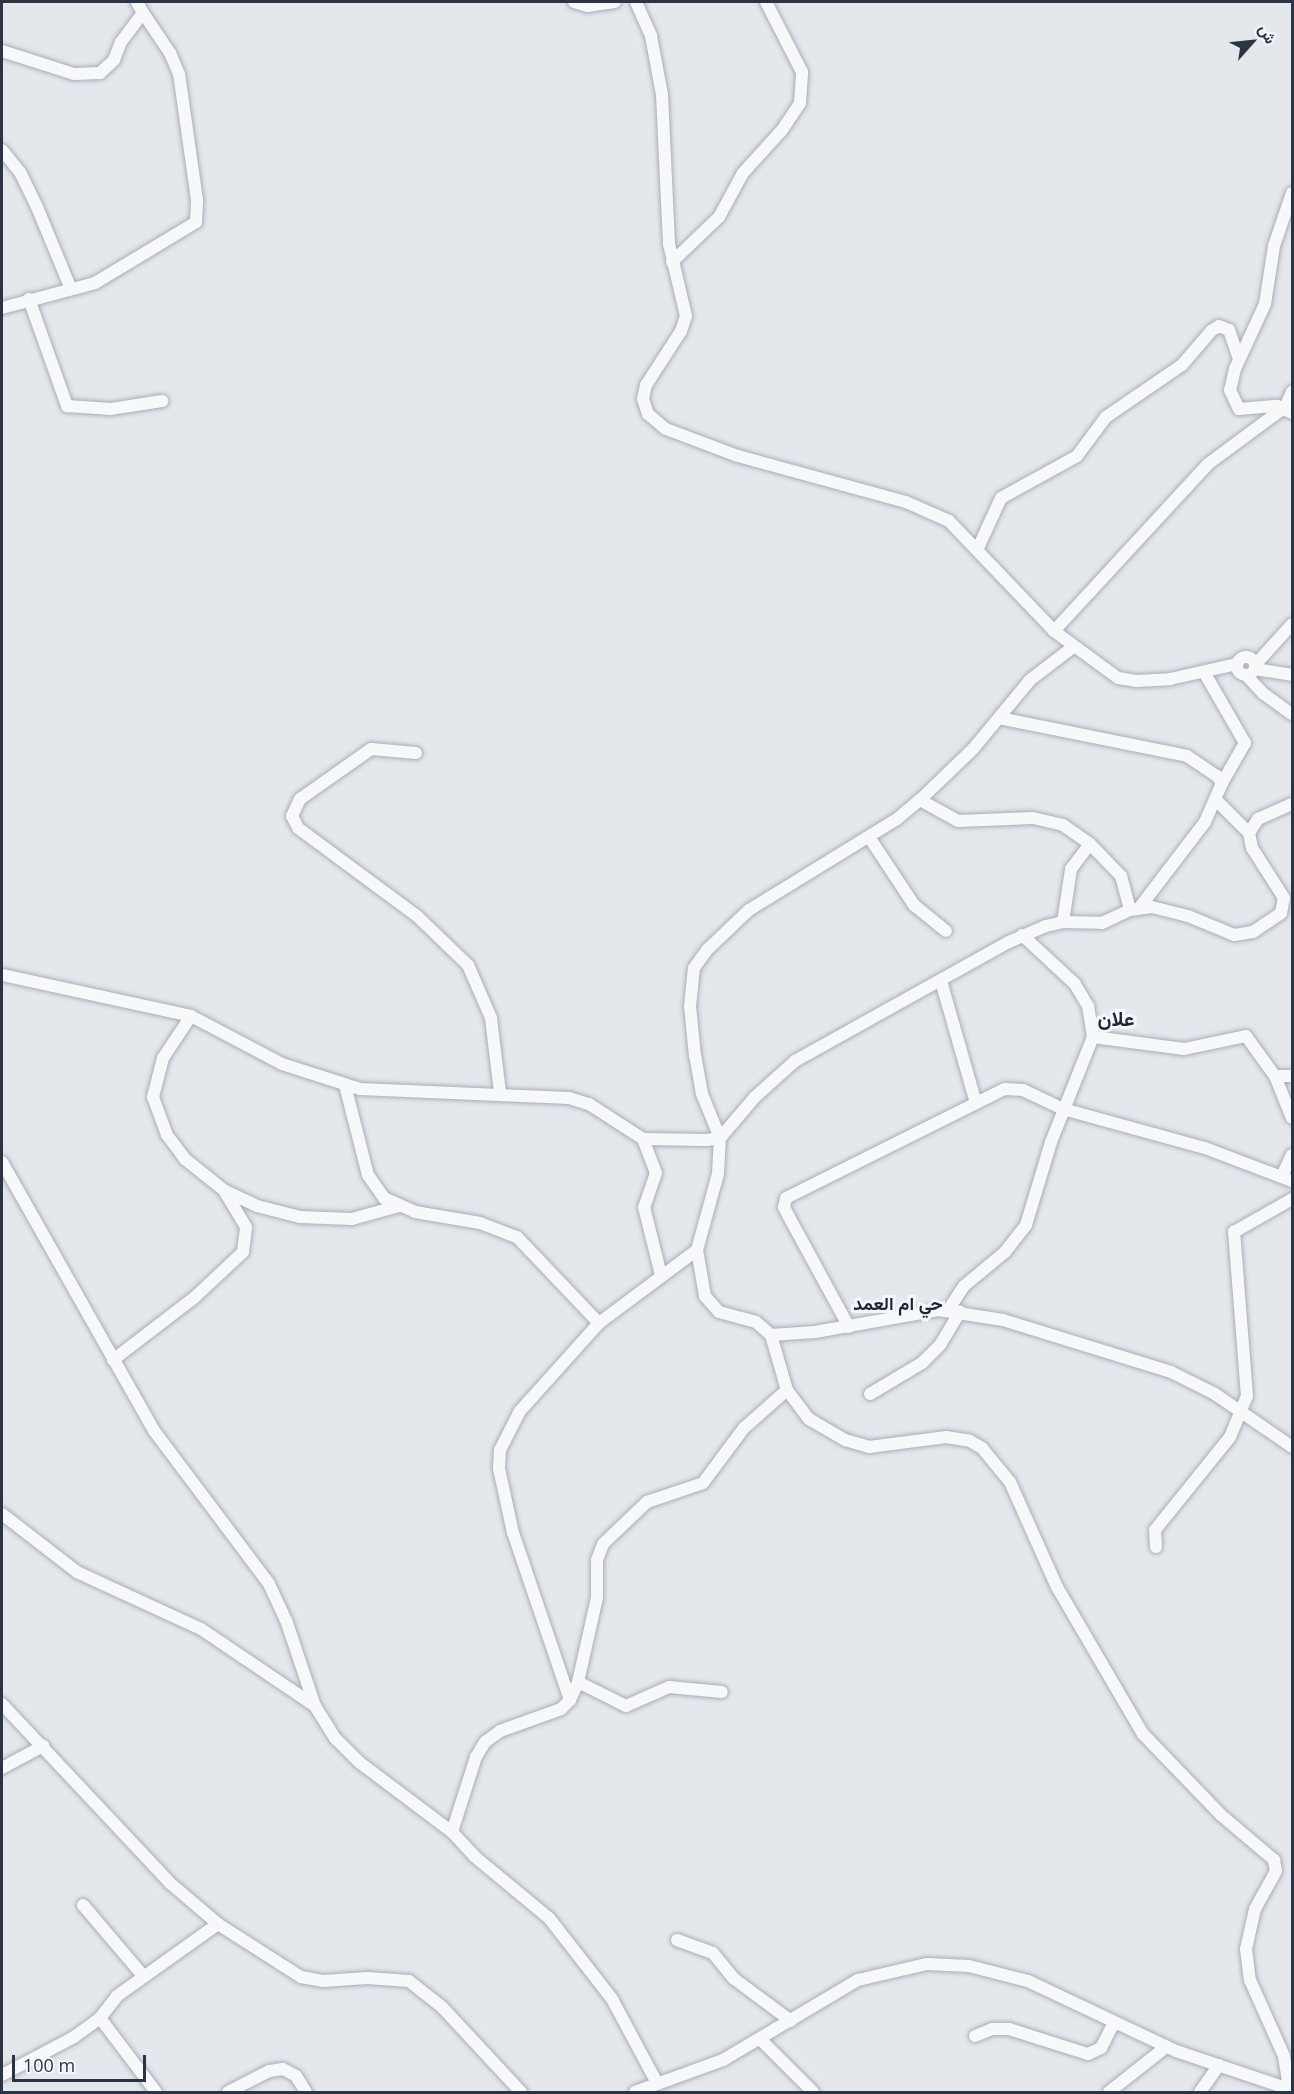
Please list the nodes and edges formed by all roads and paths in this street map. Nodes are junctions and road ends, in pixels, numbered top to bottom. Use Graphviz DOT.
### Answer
graph roads {
  1 [pos="137,2"];
  2 [pos="574,2"];
  3 [pos="615,2"];
  4 [pos="636,2"];
  5 [pos="766,2"];
  6 [pos="143,13"];
  7 [pos="2,51"];
  8 [pos="2,150"];
  9 [pos="1293,193"];
  10 [pos="672,262"];
  11 [pos="71,289"];
  12 [pos="29,299"];
  13 [pos="2,309"];
  14 [pos="1239,359"];
  15 [pos="1293,392"];
  16 [pos="162,401"];
  17 [pos="1289,410"];
  18 [pos="978,548"];
  19 [pos="1292,625"];
  20 [pos="1054,631"];
  21 [pos="1073,647"];
  22 [pos="1248,666"];
  23 [pos="1204,672"];
  24 [pos="1293,675"];
  25 [pos="1293,714"];
  26 [pos="999,718"];
  27 [pos="416,753"];
  28 [pos="1222,783"];
  29 [pos="920,801"];
  30 [pos="1217,801"];
  31 [pos="1293,804"];
  32 [pos="1249,833"];
  33 [pos="869,837"];
  34 [pos="1090,844"];
  35 [pos="1135,908"];
  36 [pos="1288,910"];
  37 [pos="1063,922"];
  38 [pos="946,931"];
  39 [pos="1022,935"];
  40 [pos="2,975"];
  41 [pos="941,981"];
  42 [pos="191,1016"];
  43 [pos="1093,1037"];
  44 [pos="1275,1076"];
  45 [pos="1293,1076"];
  46 [pos="345,1086"];
  47 [pos="500,1092"];
  48 [pos="976,1103"];
  49 [pos="1063,1109"];
  50 [pos="1293,1118"];
  51 [pos="720,1138"];
  52 [pos="643,1139"];
  53 [pos="1293,1155"];
  54 [pos="2,1162"];
  55 [pos="1287,1179"];
  56 [pos="225,1191"];
  57 [pos="1293,1199"];
  58 [pos="399,1206"];
  59 [pos="697,1250"];
  60 [pos="661,1275"];
  61 [pos="955,1310"];
  62 [pos="599,1323"];
  63 [pos="849,1327"];
  64 [pos="771,1335"];
  65 [pos="113,1360"];
  66 [pos="787,1390"];
  67 [pos="870,1394"];
  68 [pos="1243,1411"];
  69 [pos="1293,1447"];
  70 [pos="2,1514"];
  71 [pos="1156,1547"];
  72 [pos="578,1682"];
  73 [pos="722,1692"];
  74 [pos="570,1700"];
  75 [pos="2,1704"];
  76 [pos="315,1706"];
  77 [pos="43,1746"];
  78 [pos="2,1768"];
  79 [pos="452,1832"];
  80 [pos="83,1905"];
  81 [pos="218,1924"];
  82 [pos="677,1940"];
  83 [pos="144,1977"];
  84 [pos="100,2018"];
  85 [pos="791,2021"];
  86 [pos="1114,2022"];
  87 [pos="975,2036"];
  88 [pos="761,2040"];
  89 [pos="1166,2046"];
  90 [pos="1219,2065"];
  91 [pos="2,2075"];
  92 [pos="657,2083"];
  93 [pos="1291,2090"];
  94 [pos="156,2092"];
  95 [pos="228,2092"];
  96 [pos="306,2092"];
  97 [pos="521,2092"];
  98 [pos="635,2092"];
  99 [pos="813,2092"];
  100 [pos="1109,2092"];
  101 [pos="1200,2092"];
  1 -- 6 [label="street"];
  2 -- 3 [label="street"];
  4 -- 10 [label="street"];
  5 -- 10 [label="street"];
  6 -- 7 [label="street"];
  6 -- 11 [label="street"];
  8 -- 11 [label="street"];
  9 -- 14 [label="street"];
  10 -- 18 [label="street"];
  11 -- 12 [label="street"];
  12 -- 13 [label="street"];
  12 -- 16 [label="street"];
  14 -- 17 [label="street"];
  14 -- 18 [label="street"];
  15 -- 17 [label="street"];
  17 -- 20 [label="street"];
  18 -- 20 [label="street"];
  19 -- 22 [label="street"];
  20 -- 21 [label="street"];
  21 -- 23 [label="street"];
  21 -- 26 [label="street"];
  22 -- 23 [label="street"];
  22 -- 24 [label="street"];
  22 -- 25 [label="street"];
  23 -- 28 [label="street"];
  26 -- 28 [label="street"];
  26 -- 29 [label="street"];
  27 -- 47 [label="street"];
  28 -- 30 [label="street"];
  29 -- 33 [label="street"];
  29 -- 34 [label="street"];
  30 -- 32 [label="street"];
  30 -- 35 [label="street"];
  31 -- 32 [label="street"];
  32 -- 36 [label="street"];
  33 -- 38 [label="street"];
  33 -- 51 [label="street"];
  34 -- 35 [label="street"];
  34 -- 37 [label="street"];
  35 -- 36 [label="street"];
  35 -- 37 [label="street"];
  37 -- 39 [label="street"];
  39 -- 41 [label="street"];
  39 -- 43 [label="street"];
  40 -- 42 [label="street"];
  41 -- 48 [label="street"];
  41 -- 51 [label="street"];
  42 -- 46 [label="street"];
  42 -- 56 [label="street"];
  43 -- 44 [label="street"];
  43 -- 49 [label="street"];
  44 -- 45 [label="street"];
  44 -- 50 [label="street"];
  46 -- 47 [label="street"];
  46 -- 58 [label="street"];
  47 -- 52 [label="street"];
  48 -- 49 [label="street"];
  48 -- 63 [label="street"];
  49 -- 55 [label="street"];
  49 -- 61 [label="street"];
  51 -- 52 [label="street"];
  51 -- 59 [label="street"];
  52 -- 60 [label="street"];
  53 -- 55 [label="street"];
  54 -- 65 [label="street"];
  56 -- 58 [label="street"];
  56 -- 65 [label="street"];
  57 -- 68 [label="street"];
  58 -- 62 [label="street"];
  59 -- 60 [label="street"];
  59 -- 64 [label="street"];
  60 -- 62 [label="street"];
  61 -- 63 [label="street"];
  61 -- 67 [label="street"];
  61 -- 68 [label="street"];
  62 -- 74 [label="street"];
  63 -- 64 [label="street"];
  64 -- 66 [label="street"];
  65 -- 76 [label="street"];
  66 -- 72 [label="street"];
  66 -- 93 [label="street"];
  68 -- 69 [label="street"];
  68 -- 71 [label="street"];
  70 -- 76 [label="street"];
  72 -- 73 [label="street"];
  72 -- 74 [label="street"];
  74 -- 79 [label="street"];
  75 -- 77 [label="street"];
  76 -- 79 [label="street"];
  77 -- 78 [label="street"];
  77 -- 81 [label="street"];
  79 -- 92 [label="street"];
  80 -- 83 [label="street"];
  81 -- 83 [label="street"];
  81 -- 97 [label="street"];
  82 -- 85 [label="street"];
  83 -- 84 [label="street"];
  84 -- 91 [label="street"];
  84 -- 94 [label="street"];
  85 -- 86 [label="street"];
  85 -- 88 [label="street"];
  86 -- 87 [label="street"];
  86 -- 89 [label="street"];
  88 -- 92 [label="street"];
  88 -- 99 [label="street"];
  89 -- 90 [label="street"];
  89 -- 100 [label="street"];
  90 -- 93 [label="street"];
  90 -- 101 [label="street"];
  92 -- 98 [label="street"];
  95 -- 96 [label="street"];
}
